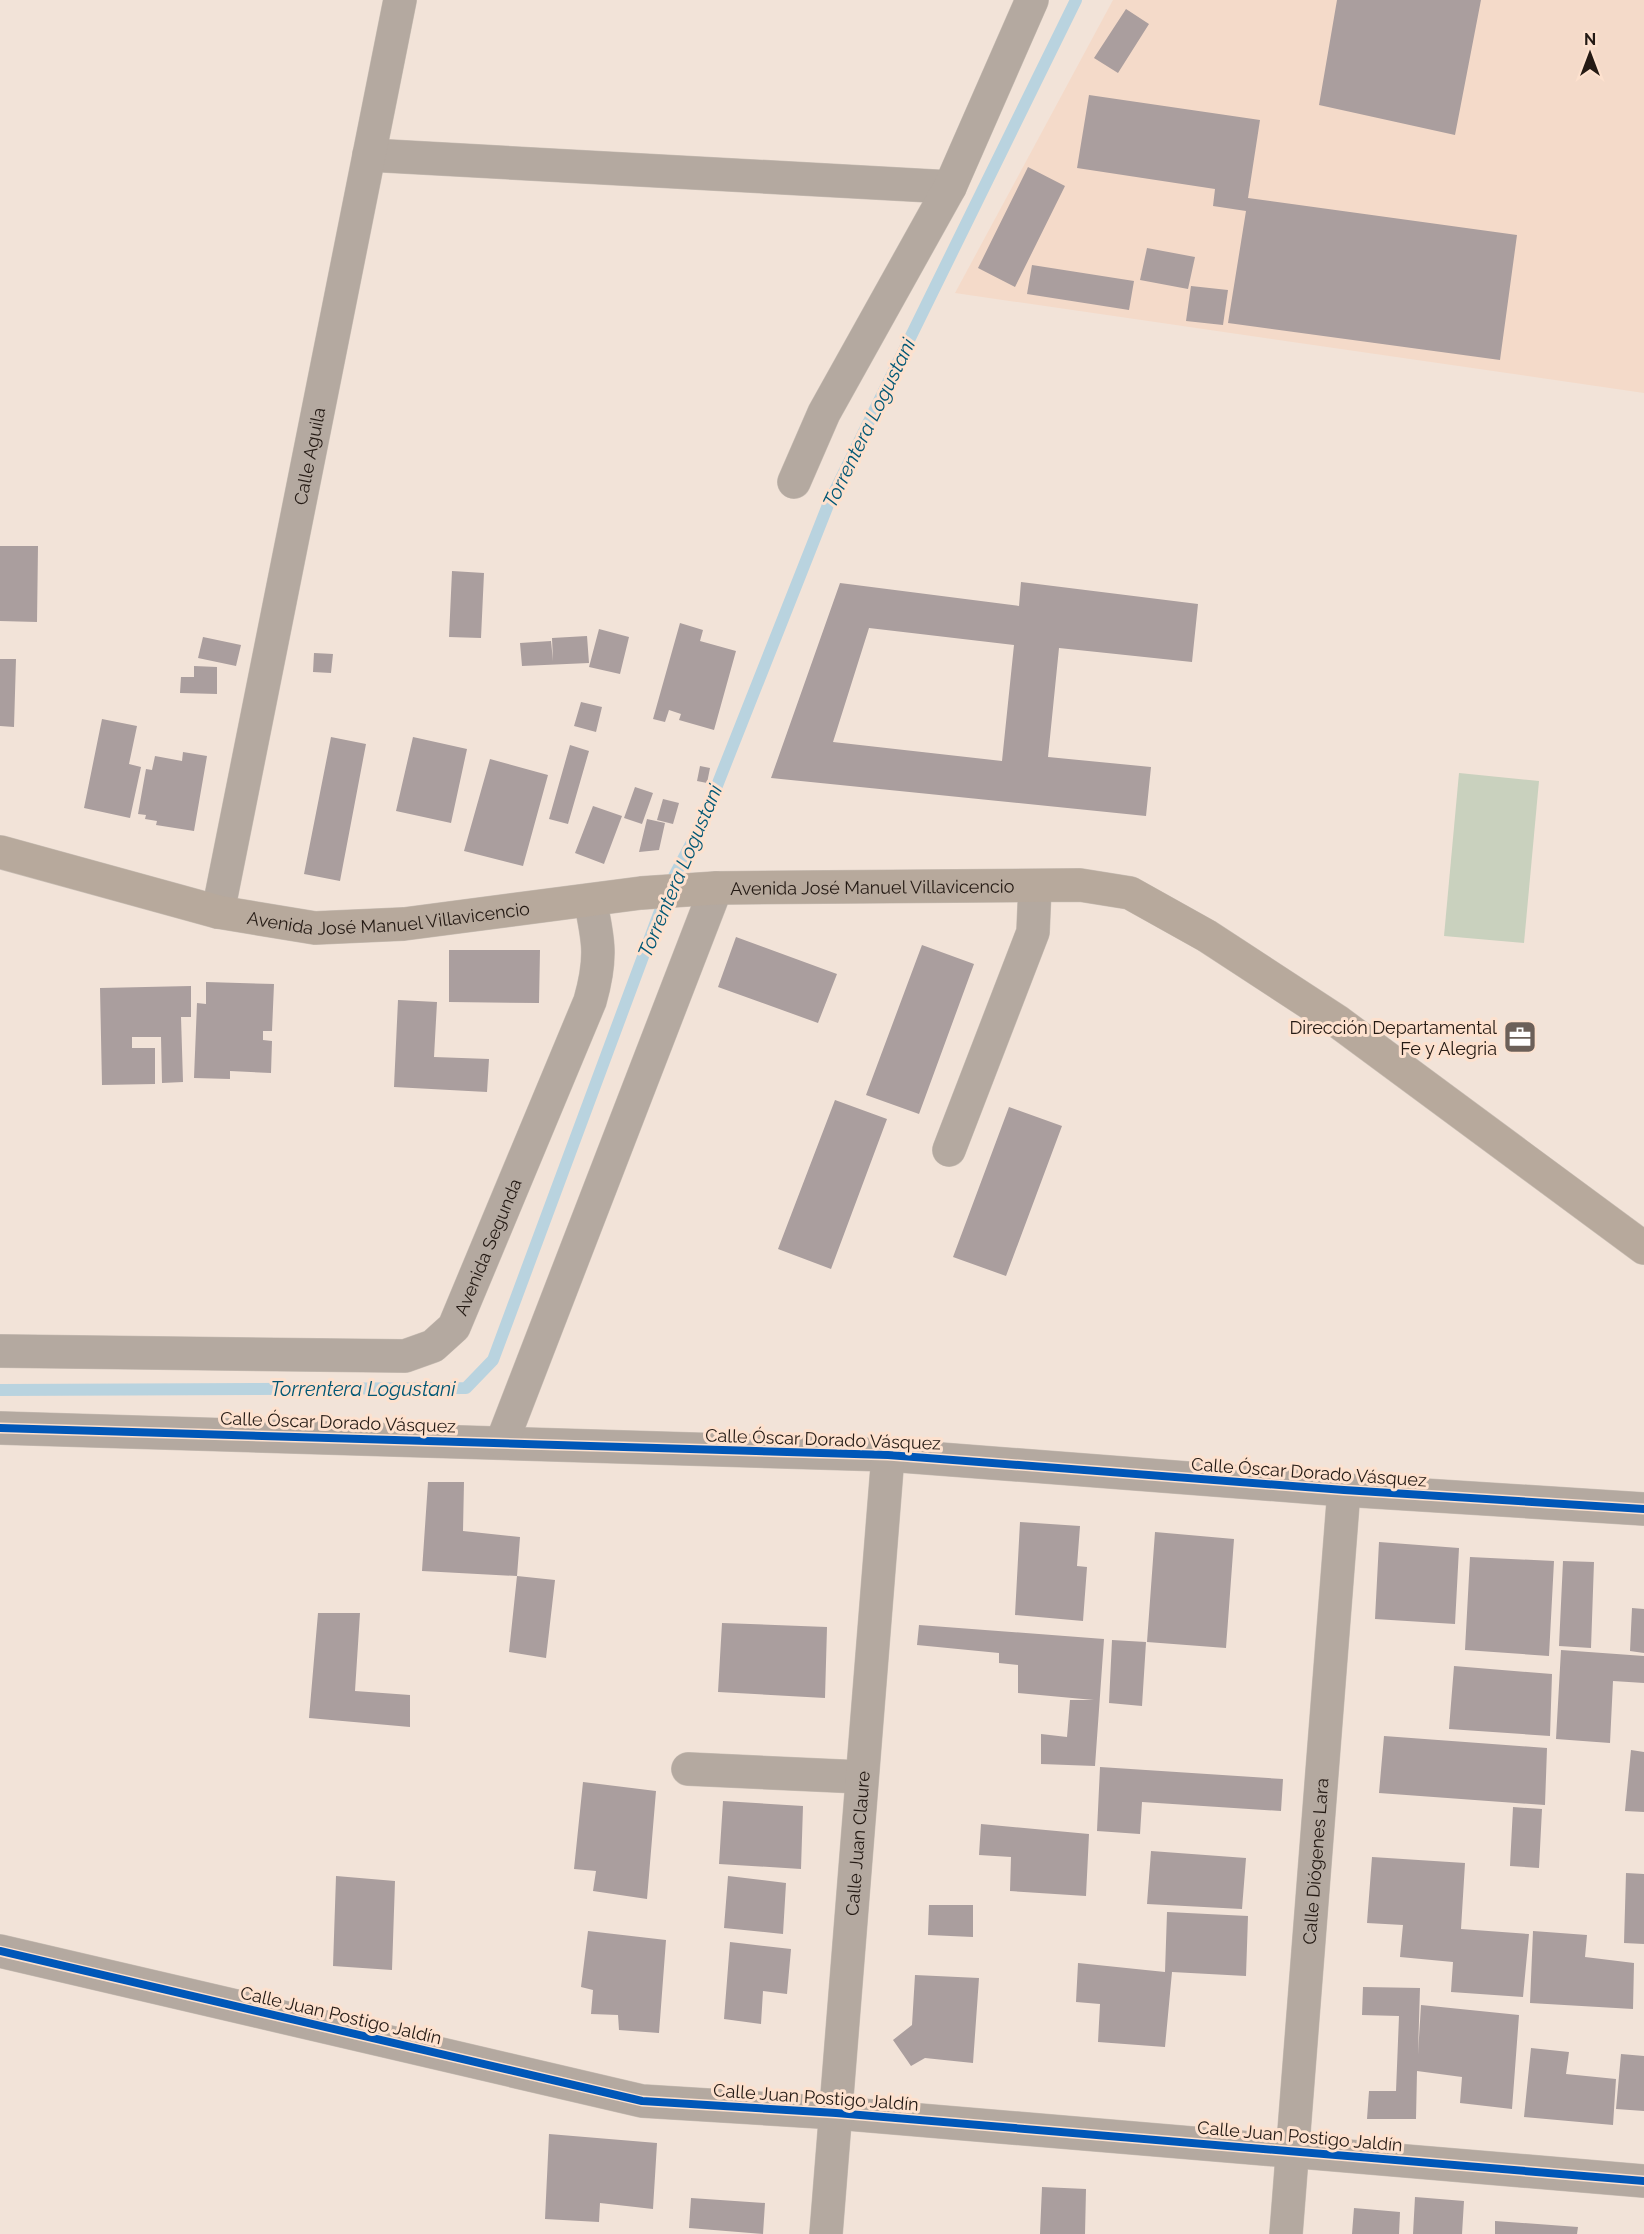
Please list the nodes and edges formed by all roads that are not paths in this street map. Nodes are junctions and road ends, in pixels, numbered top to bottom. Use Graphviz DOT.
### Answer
graph roads {
  1 [pos="400,0"];
  2 [pos="1032,0"];
  3 [pos="369,155"];
  4 [pos="950,187"];
  5 [pos="794,482"];
  6 [pos="0,852"];
  7 [pos="1035,886"];
  8 [pos="701,889"];
  9 [pos="590,900"];
  10 [pos="218,912"];
  11 [pos="949,1150"];
  12 [pos="1644,1248"];
  13 [pos="0,1351"];
  14 [pos="0,1428"];
  15 [pos="502,1442"];
  16 [pos="888,1455"];
  17 [pos="1344,1490"];
  18 [pos="1644,1509"];
  19 [pos="688,1769"];
  20 [pos="861,1777"];
  21 [pos="0,1951"];
  22 [pos="836,2113"];
  23 [pos="1293,2150"];
  24 [pos="1644,2181"];
  25 [pos="826,2234"];
  26 [pos="1286,2234"];
  1 -- 3 [label="street, Calle Aguila"];
  2 -- 4 [label="street"];
  3 -- 4 [label="street"];
  3 -- 10 [label="street, Calle Aguila"];
  4 -- 5 [label="street"];
  6 -- 10 [label="main road, Avenida José Manuel Villavicencio"];
  7 -- 8 [label="main road, Avenida José Manuel Villavicencio"];
  7 -- 11 [label="street"];
  7 -- 12 [label="main road, Avenida José Manuel Villavicencio"];
  8 -- 9 [label="main road, Avenida José Manuel Villavicencio"];
  8 -- 15 [label="street"];
  9 -- 10 [label="main road, Avenida José Manuel Villavicencio"];
  9 -- 13 [label="street, Avenida Segunda"];
  14 -- 15 [label="street, Calle Óscar Dorado Vásquez"];
  15 -- 16 [label="street, Calle Óscar Dorado Vásquez"];
  16 -- 17 [label="street, Calle Óscar Dorado Vásquez"];
  16 -- 20 [label="street, Calle Juan Claure"];
  17 -- 18 [label="street, Calle Óscar Dorado Vásquez"];
  17 -- 23 [label="street, Calle Diógenes Lara"];
  19 -- 20 [label="street"];
  20 -- 22 [label="street, Calle Juan Claure"];
  21 -- 22 [label="street, Calle Juan Postigo Jaldín"];
  22 -- 23 [label="street, Calle Juan Postigo Jaldín"];
  22 -- 25 [label="street, Calle Juan Claure"];
  23 -- 24 [label="street, Calle Juan Postigo Jaldín"];
  23 -- 26 [label="street, Calle Diógenes Lara"];
}
